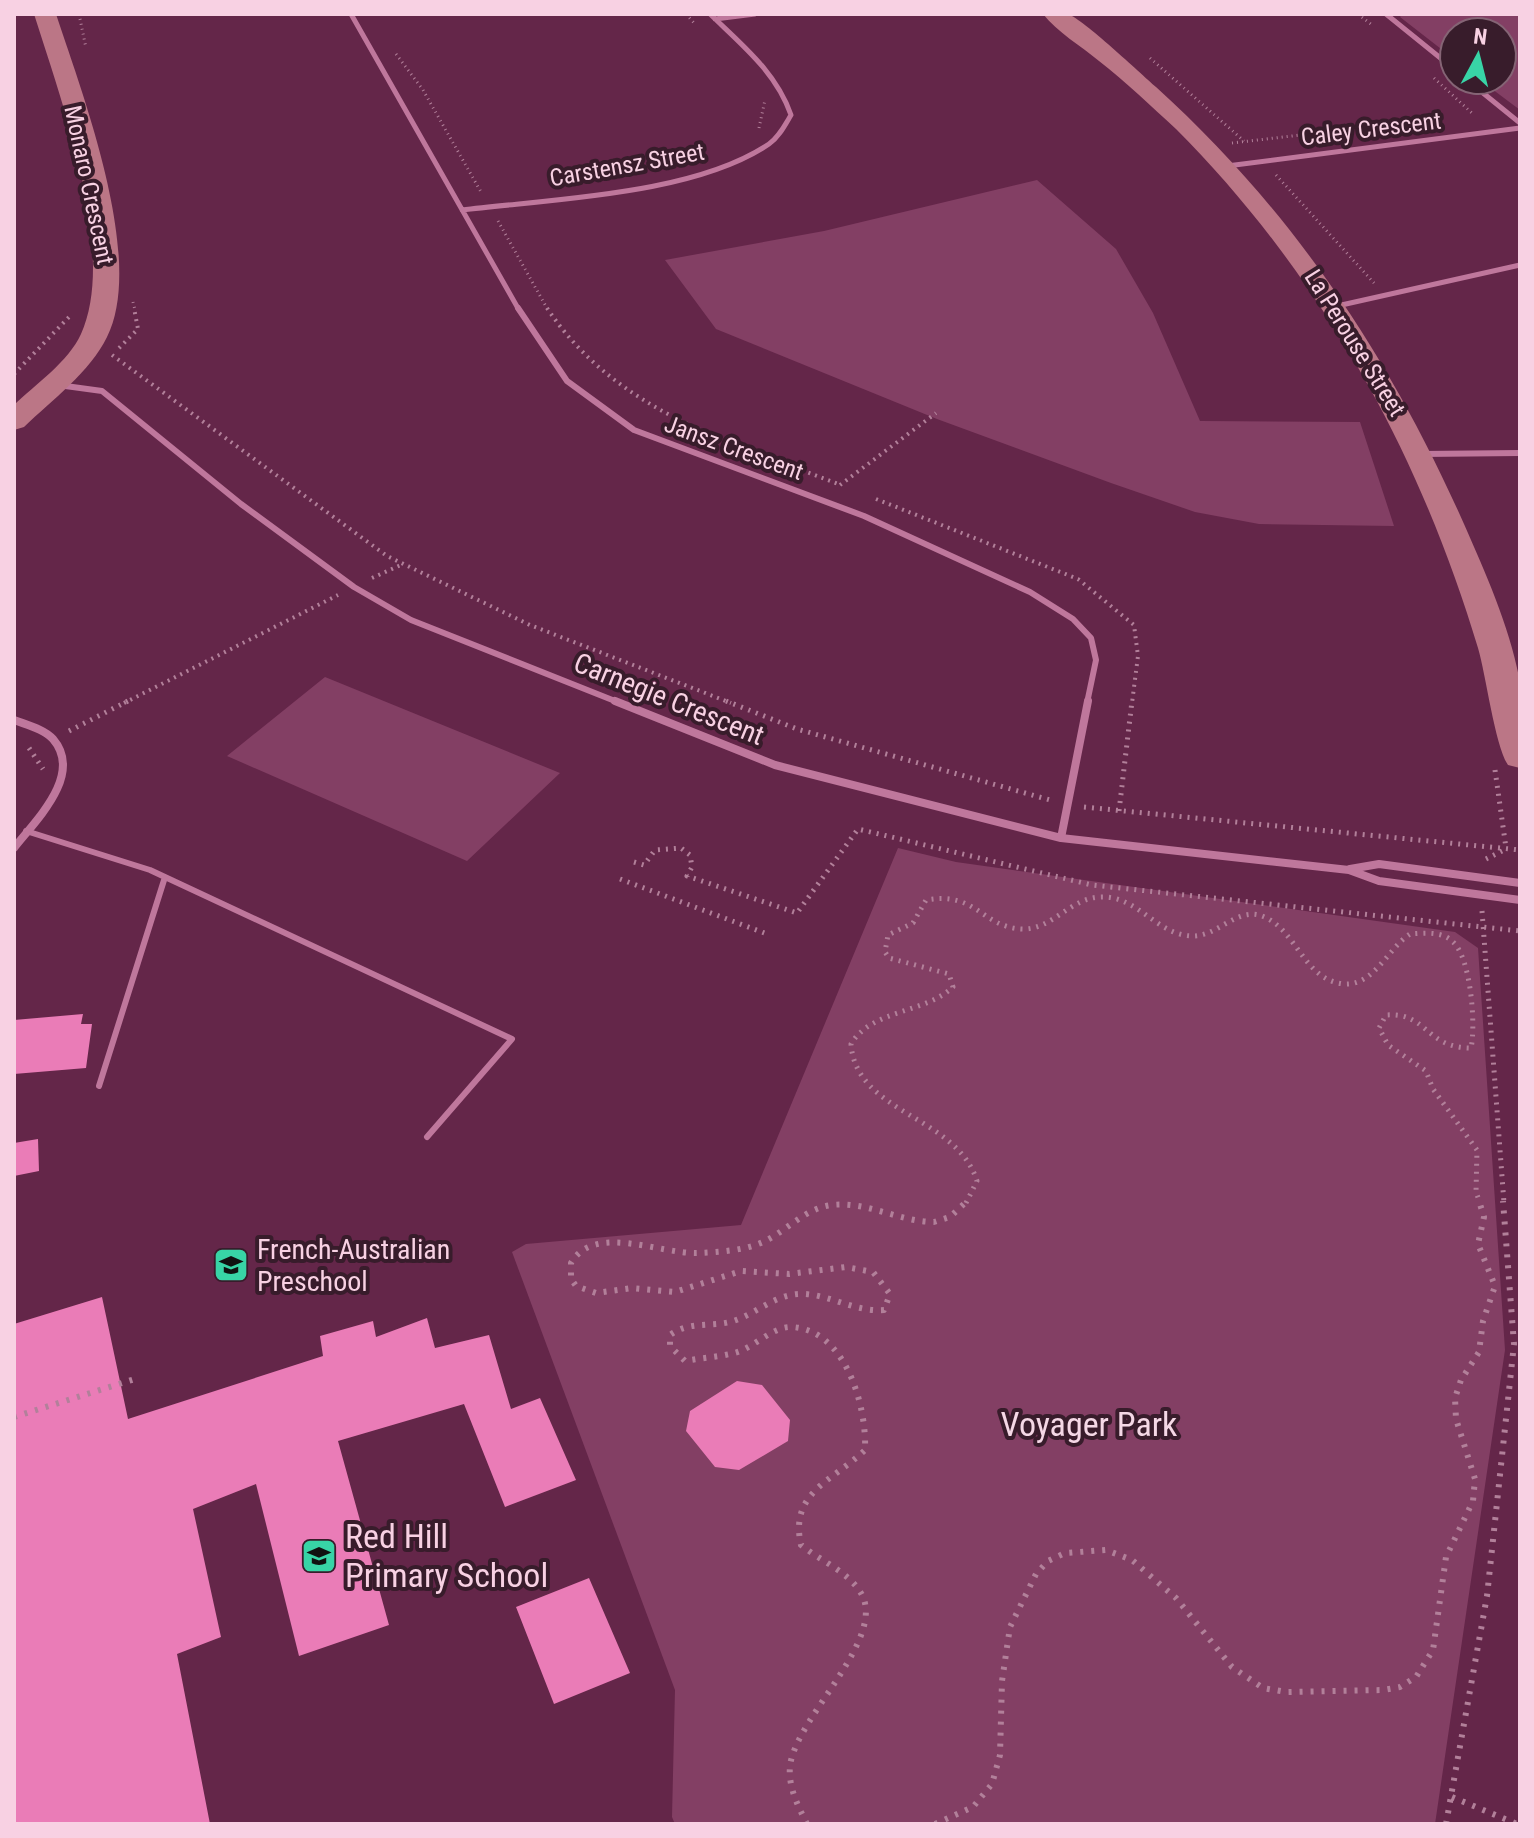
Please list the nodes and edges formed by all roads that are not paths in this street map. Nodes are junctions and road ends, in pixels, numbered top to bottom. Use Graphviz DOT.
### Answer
graph roads {
  1 [pos="45,14"];
  2 [pos="351,14"];
  3 [pos="755,14"];
  4 [pos="1054,14"];
  5 [pos="1386,14"];
  6 [pos="712,17"];
  7 [pos="1438,56"];
  8 [pos="1485,96"];
  9 [pos="1520,126"];
  10 [pos="1216,156"];
  11 [pos="462,210"];
  12 [pos="1520,265"];
  13 [pos="1337,306"];
  14 [pos="49,384"];
  15 [pos="14,421"];
  16 [pos="1520,453"];
  17 [pos="1421,454"];
  18 [pos="14,720"];
  19 [pos="1507,764"];
  20 [pos="26,831"];
  21 [pos="1061,838"];
  22 [pos="14,848"];
  23 [pos="1349,870"];
  24 [pos="165,877"];
  25 [pos="1520,883"];
  26 [pos="1520,900"];
  27 [pos="99,1086"];
  28 [pos="427,1137"];
  1 -- 14 [label="street, Monaro Crescent"];
  2 -- 11 [label="street, Jansz Crescent"];
  3 -- 6 [label="street"];
  4 -- 10 [label="street, La Perouse Street"];
  5 -- 7 [label="street"];
  6 -- 11 [label="street, Carstensz Street"];
  8 -- 9 [label="street"];
  9 -- 10 [label="street, Caley Crescent"];
  10 -- 13 [label="street, La Perouse Street"];
  11 -- 21 [label="street, Jansz Crescent"];
  12 -- 13 [label="street"];
  13 -- 17 [label="street, La Perouse Street"];
  14 -- 15 [label="street, Monaro Crescent"];
  14 -- 21 [label="street, Carnegie Crescent"];
  16 -- 17 [label="street"];
  17 -- 19 [label="street, La Perouse Street"];
  18 -- 20 [label="street"];
  20 -- 22 [label="street"];
  20 -- 24 [label="lane"];
  21 -- 23 [label="street, Carnegie Crescent"];
  23 -- 25 [label="street, Carnegie Crescent"];
  23 -- 26 [label="street, Carnegie Crescent"];
  24 -- 27 [label="lane"];
  24 -- 28 [label="lane"];
}
